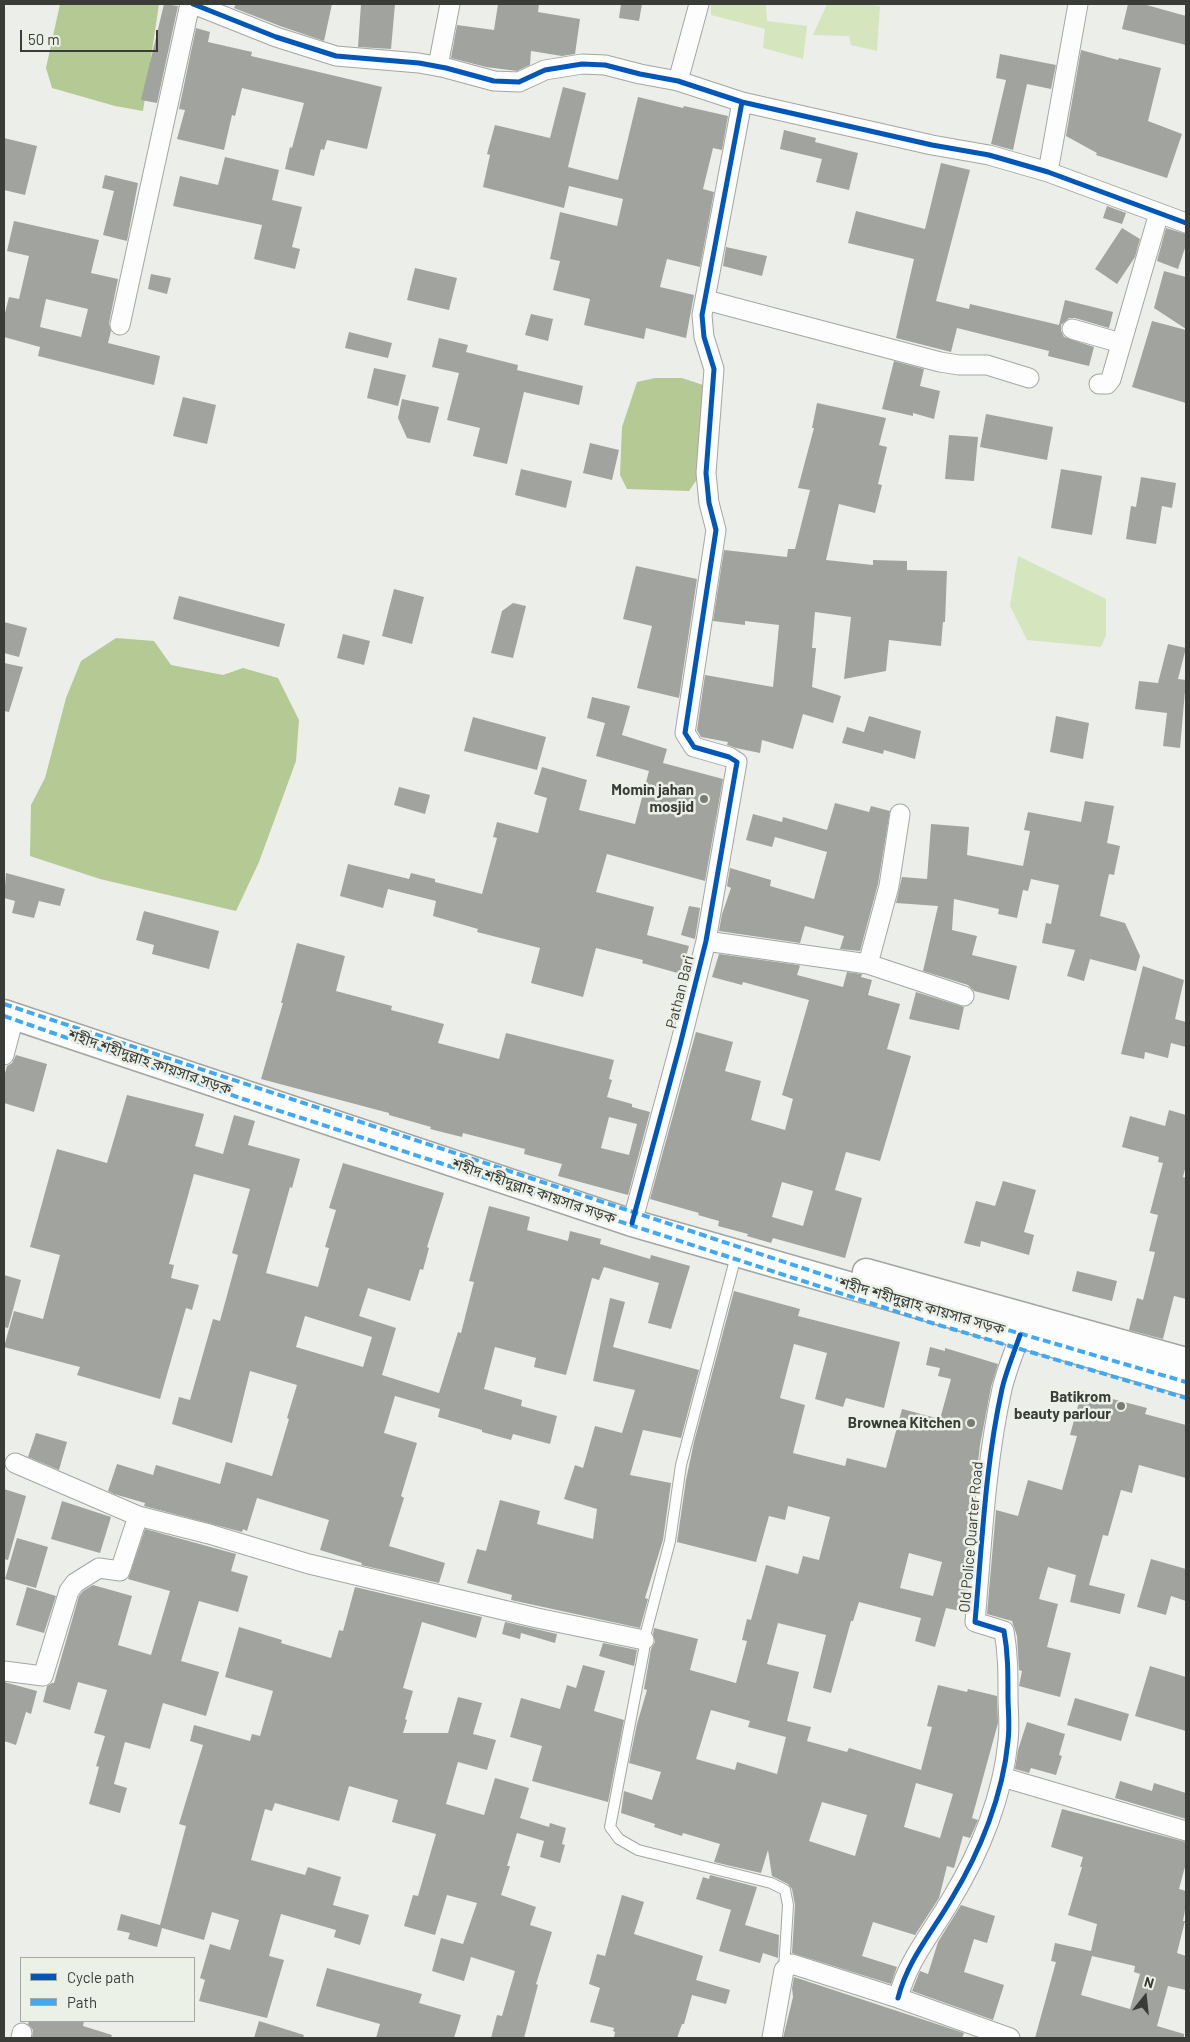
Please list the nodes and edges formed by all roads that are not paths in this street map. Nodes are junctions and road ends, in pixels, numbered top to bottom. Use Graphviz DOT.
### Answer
graph roads {
  1 [pos="191,4"];
  2 [pos="450,4"];
  3 [pos="699,4"];
  4 [pos="1078,4"];
  5 [pos="438,66"];
  6 [pos="678,81"];
  7 [pos="742,102"];
  8 [pos="1048,172"];
  9 [pos="1159,212"];
  10 [pos="1186,223"];
  11 [pos="706,300"];
  12 [pos="120,325"];
  13 [pos="1072,329"];
  14 [pos="1121,343"];
  15 [pos="1029,378"];
  16 [pos="1098,384"];
  17 [pos="900,814"];
  18 [pos="706,940"];
  19 [pos="868,964"];
  20 [pos="964,996"];
  21 [pos="7,1009"];
  22 [pos="4,1055"];
  23 [pos="634,1216"];
  24 [pos="737,1252"];
  25 [pos="1020,1335"];
  26 [pos="1186,1361"];
  27 [pos="1186,1382"];
  28 [pos="15,1463"];
  29 [pos="138,1516"];
  30 [pos="644,1640"];
  31 [pos="4,1671"];
  32 [pos="1002,1777"];
  33 [pos="1186,1831"];
  34 [pos="784,1970"];
  35 [pos="898,1998"];
  36 [pos="772,2038"];
  37 [pos="1010,2038"];
  1 -- 5 [label="street"];
  1 -- 12 [label="street"];
  2 -- 5 [label="street"];
  3 -- 6 [label="street"];
  4 -- 8 [label="street"];
  5 -- 6 [label="street"];
  6 -- 7 [label="street"];
  7 -- 8 [label="street"];
  7 -- 11 [label="street"];
  8 -- 9 [label="street"];
  9 -- 10 [label="street"];
  9 -- 14 [label="street"];
  11 -- 15 [label="street"];
  11 -- 18 [label="street, Pathan Bari"];
  13 -- 14 [label="street"];
  14 -- 16 [label="street"];
  17 -- 19 [label="street"];
  18 -- 19 [label="street"];
  18 -- 23 [label="street, Pathan Bari"];
  19 -- 20 [label="street"];
  21 -- 22 [label="street"];
  21 -- 23 [label="main road, শহীদ শহীদুল্লাহ কায়সার সড়ক"];
  23 -- 24 [label="main road, শহীদ শহীদুল্লাহ কায়সার সড়ক"];
  23 -- 26 [label="main road, শহীদ শহীদুল্লাহ কায়সার সড়ক"];
  24 -- 25 [label="main road, শহীদ শহীদুল্লাহ কায়সার সড়ক"];
  24 -- 30 [label="lane"];
  25 -- 27 [label="main road, শহীদ শহীদুল্লাহ কায়সার সড়ক"];
  25 -- 32 [label="street, Old Police Quarter Road"];
  28 -- 29 [label="street"];
  29 -- 30 [label="street"];
  29 -- 31 [label="street"];
  30 -- 34 [label="lane"];
  32 -- 33 [label="street"];
  32 -- 35 [label="street, Old Police Quarter Road"];
  34 -- 35 [label="street"];
  34 -- 36 [label="street"];
  35 -- 37 [label="street"];
}
